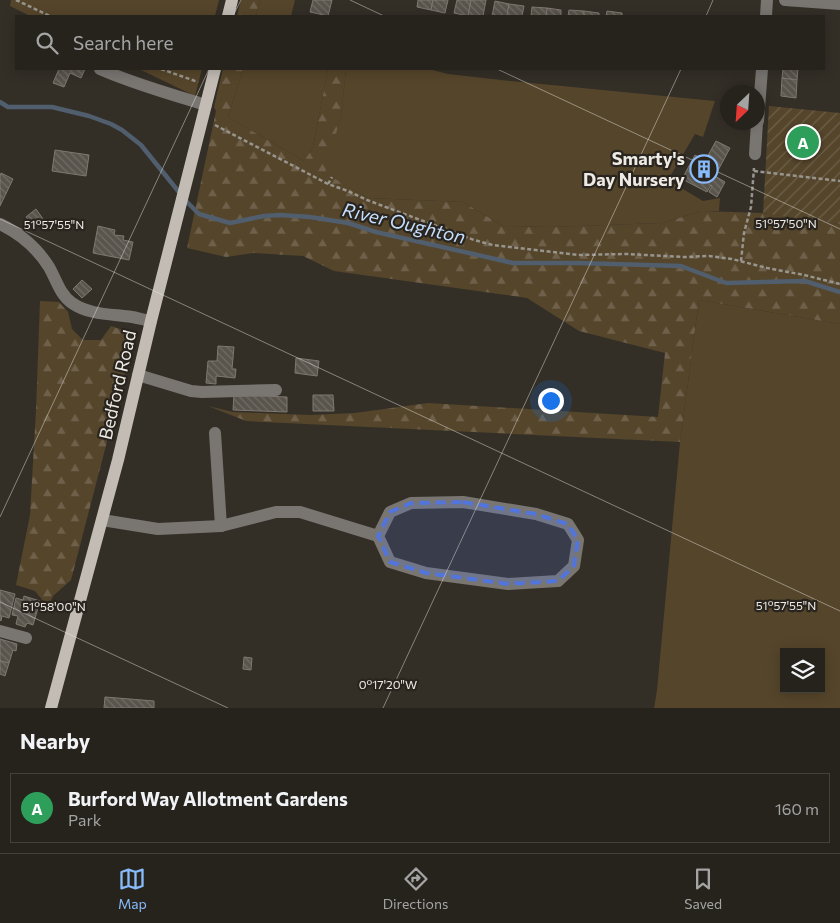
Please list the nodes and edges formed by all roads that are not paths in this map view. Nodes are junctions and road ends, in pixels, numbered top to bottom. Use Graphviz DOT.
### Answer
graph roads {
  1 [pos="232,0"];
  2 [pos="767,0"];
  3 [pos="785,0"];
  4 [pos="840,4"];
  5 [pos="228,15"];
  6 [pos="766,15"];
  7 [pos="103,70"];
  8 [pos="215,70"];
  9 [pos="762,70"];
  10 [pos="760,85"];
  11 [pos="206,105"];
  12 [pos="756,130"];
  13 [pos="755,154"];
  14 [pos="0,224"];
  15 [pos="151,321"];
  16 [pos="138,375"];
  17 [pos="276,390"];
  18 [pos="215,433"];
  19 [pos="102,520"];
  20 [pos="221,526"];
  21 [pos="378,536"];
  22 [pos="0,631"];
  23 [pos="26,638"];
  24 [pos="51,708"];
  1 -- 5 [label="main road"];
  2 -- 6 [label="street"];
  3 -- 4 [label="street"];
  7 -- 11 [label="street"];
  8 -- 11 [label="main road, Bedford Road"];
  9 -- 10 [label="street"];
  11 -- 15 [label="main road, Bedford Road"];
  12 -- 13 [label="street"];
  14 -- 15 [label="street"];
  15 -- 16 [label="main road, Bedford Road"];
  16 -- 17 [label="street"];
  16 -- 19 [label="main road, Bedford Road"];
  18 -- 20 [label="street"];
  19 -- 20 [label="street"];
  19 -- 24 [label="main road, Bedford Road"];
  20 -- 21 [label="street"];
  21 -- 21 [label="street"];
  22 -- 23 [label="street"];
}
